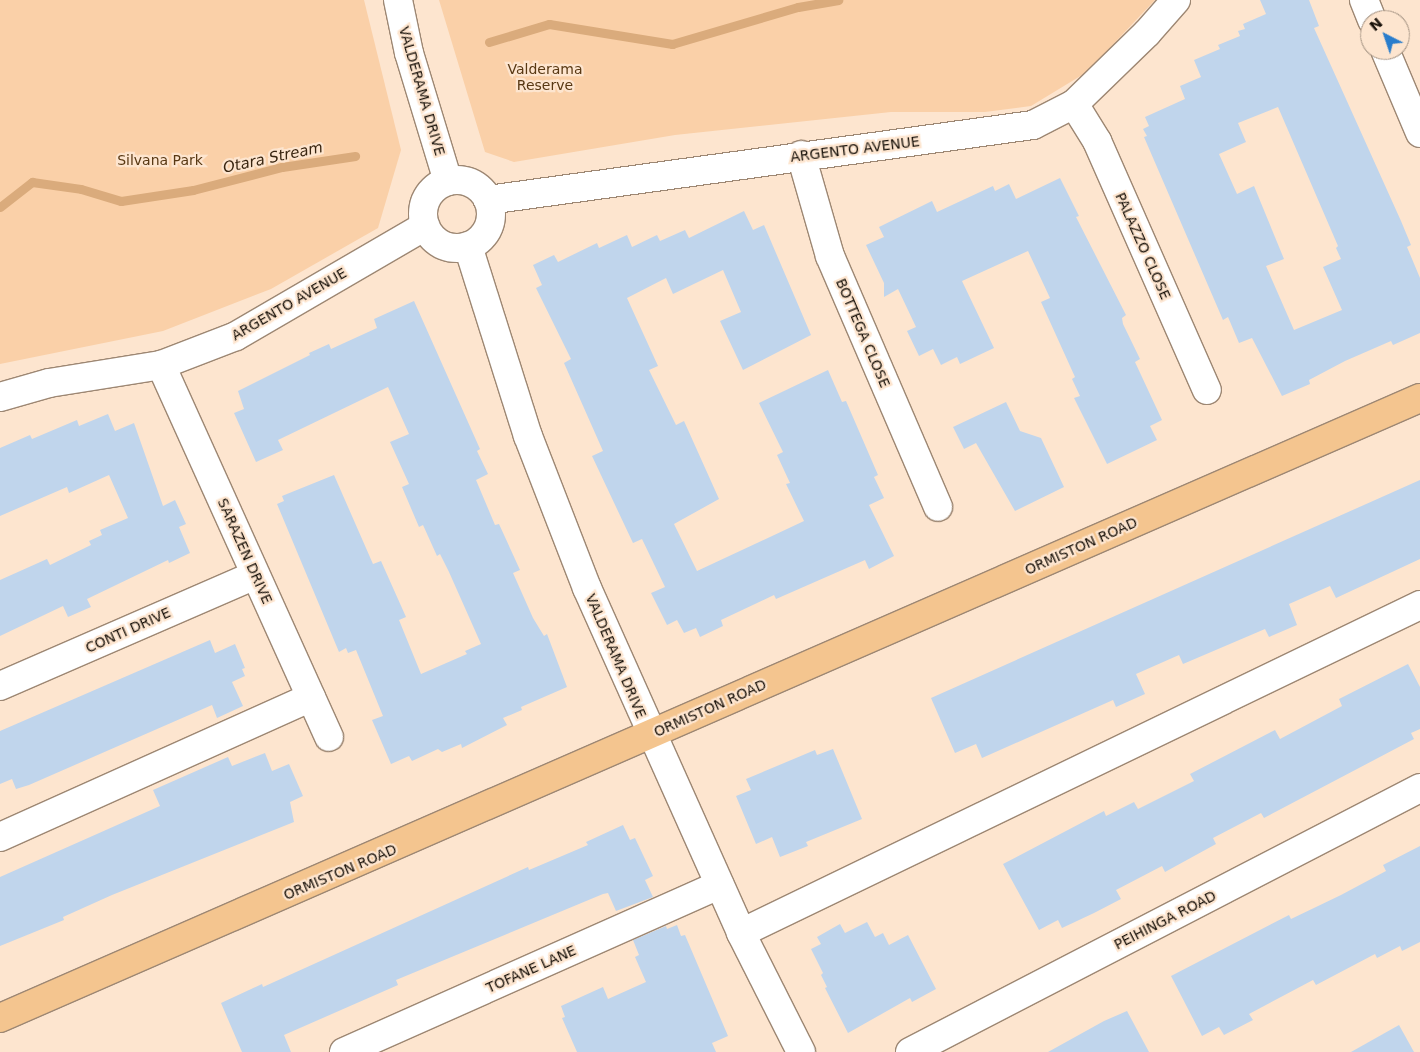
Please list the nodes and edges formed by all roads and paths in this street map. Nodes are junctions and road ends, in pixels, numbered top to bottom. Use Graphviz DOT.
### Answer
graph roads {
  1 [pos="398,0"];
  2 [pos="1176,0"];
  3 [pos="1389,60"];
  4 [pos="1074,104"];
  5 [pos="1420,133"];
  6 [pos="801,155"];
  7 [pos="448,181"];
  8 [pos="488,200"];
  9 [pos="425,226"];
  10 [pos="468,246"];
  11 [pos="161,365"];
  12 [pos="1208,390"];
  13 [pos="0,397"];
  14 [pos="1420,398"];
  15 [pos="938,507"];
  16 [pos="255,575"];
  17 [pos="1420,605"];
  18 [pos="0,686"];
  19 [pos="311,697"];
  20 [pos="650,734"];
  21 [pos="329,737"];
  22 [pos="1420,788"];
  23 [pos="0,837"];
  24 [pos="719,886"];
  25 [pos="741,933"];
  26 [pos="0,1018"];
  27 [pos="344,1052"];
  28 [pos="801,1052"];
  29 [pos="910,1052"];
  1 -- 7 [label="street, VALDERAMA DRIVE"];
  2 -- 4 [label="street, ARGENTO AVENUE"];
  3 -- 5 [label="street"];
  4 -- 6 [label="street, ARGENTO AVENUE"];
  4 -- 12 [label="street, PALAZZO CLOSE"];
  6 -- 8 [label="street, ARGENTO AVENUE"];
  6 -- 15 [label="street, BOTTEGA CLOSE"];
  7 -- 8 [label="street"];
  7 -- 9 [label="street"];
  8 -- 10 [label="street"];
  9 -- 10 [label="street"];
  9 -- 11 [label="street, ARGENTO AVENUE"];
  10 -- 20 [label="street, VALDERAMA DRIVE"];
  11 -- 13 [label="street, ARGENTO AVENUE"];
  11 -- 16 [label="street, SARAZEN DRIVE"];
  14 -- 20 [label="main road, ORMISTON ROAD"];
  16 -- 18 [label="street, CONTI DRIVE"];
  16 -- 19 [label="street, SARAZEN DRIVE"];
  17 -- 25 [label="street"];
  19 -- 21 [label="street, SARAZEN DRIVE"];
  19 -- 23 [label="street"];
  20 -- 24 [label="street, VALDERAMA DRIVE"];
  20 -- 26 [label="main road, ORMISTON ROAD"];
  22 -- 29 [label="street, PEIHINGA ROAD"];
  24 -- 25 [label="street, VALDERAMA DRIVE"];
  24 -- 27 [label="street, TOFANE LANE"];
  25 -- 28 [label="street, VALDERAMA DRIVE"];
}
